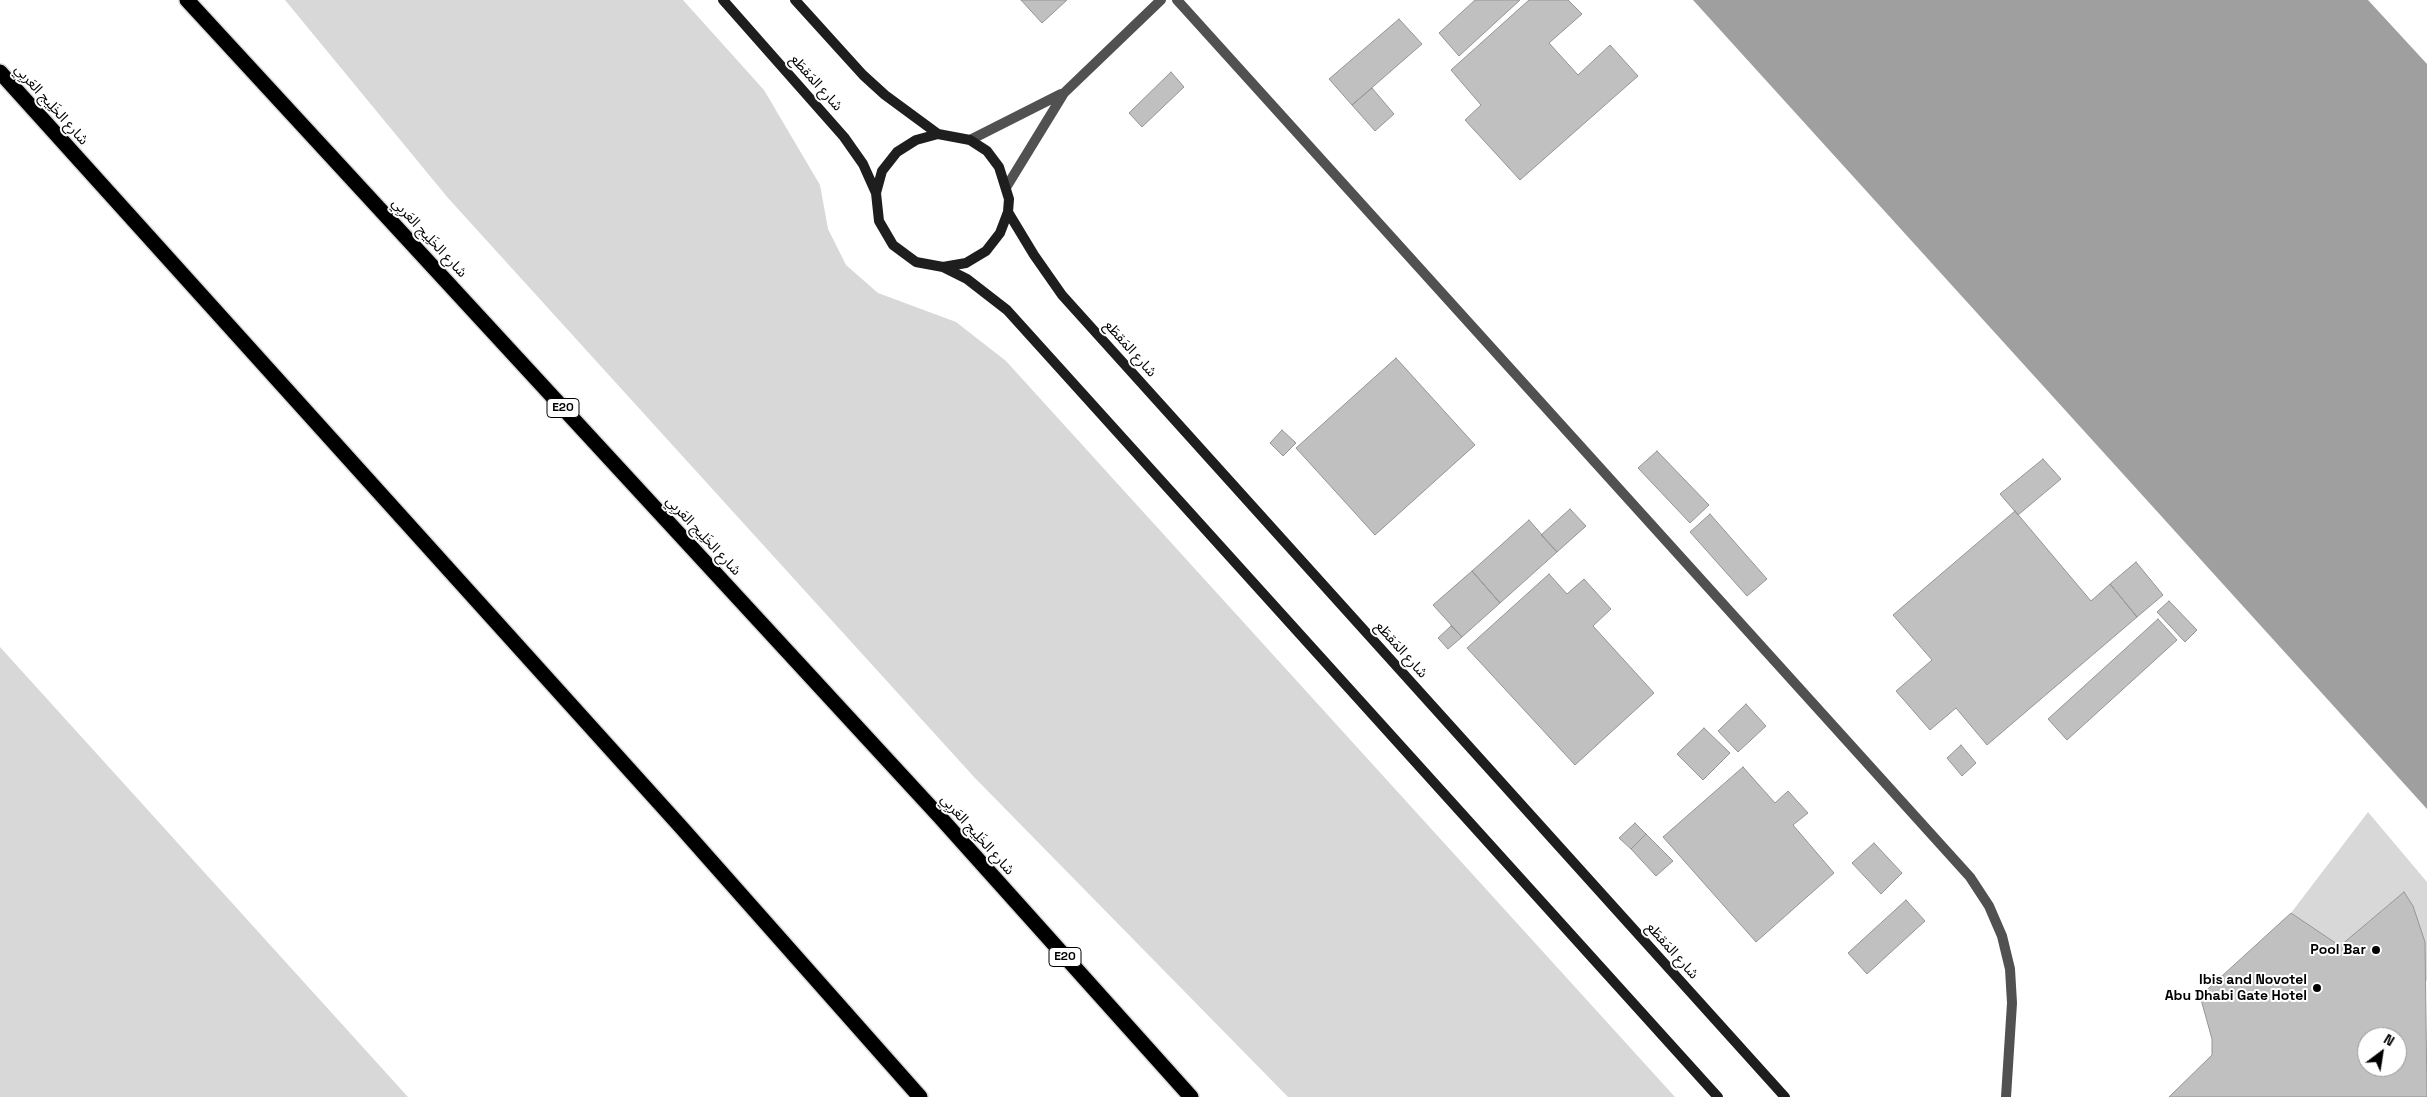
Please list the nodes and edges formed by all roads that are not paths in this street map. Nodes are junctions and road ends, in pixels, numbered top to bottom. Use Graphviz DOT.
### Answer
graph roads {
  1 [pos="187,0"];
  2 [pos="723,0"];
  3 [pos="795,0"];
  4 [pos="1161,0"];
  5 [pos="1177,0"];
  6 [pos="0,72"];
  7 [pos="1064,93"];
  8 [pos="938,134"];
  9 [pos="970,140"];
  10 [pos="1007,186"];
  11 [pos="876,193"];
  12 [pos="1008,212"];
  13 [pos="944,267"];
  14 [pos="920,1097"];
  15 [pos="1191,1097"];
  16 [pos="1718,1097"];
  17 [pos="1785,1097"];
  18 [pos="2006,1097"];
  1 -- 15 [label="highway, شارع الخَلِيج العَربِي / E20"];
  2 -- 11 [label="street, شارع المَقطَع"];
  3 -- 8 [label="street"];
  4 -- 7 [label="lane"];
  5 -- 18 [label="lane"];
  6 -- 14 [label="highway, شارع الخَلِيج العَربِي"];
  7 -- 9 [label="lane"];
  7 -- 10 [label="lane"];
  8 -- 9 [label="street"];
  8 -- 11 [label="street"];
  9 -- 10 [label="street"];
  10 -- 12 [label="street"];
  11 -- 13 [label="street"];
  12 -- 13 [label="street"];
  12 -- 17 [label="street, شارع المَقطَع"];
  13 -- 16 [label="street"];
}
